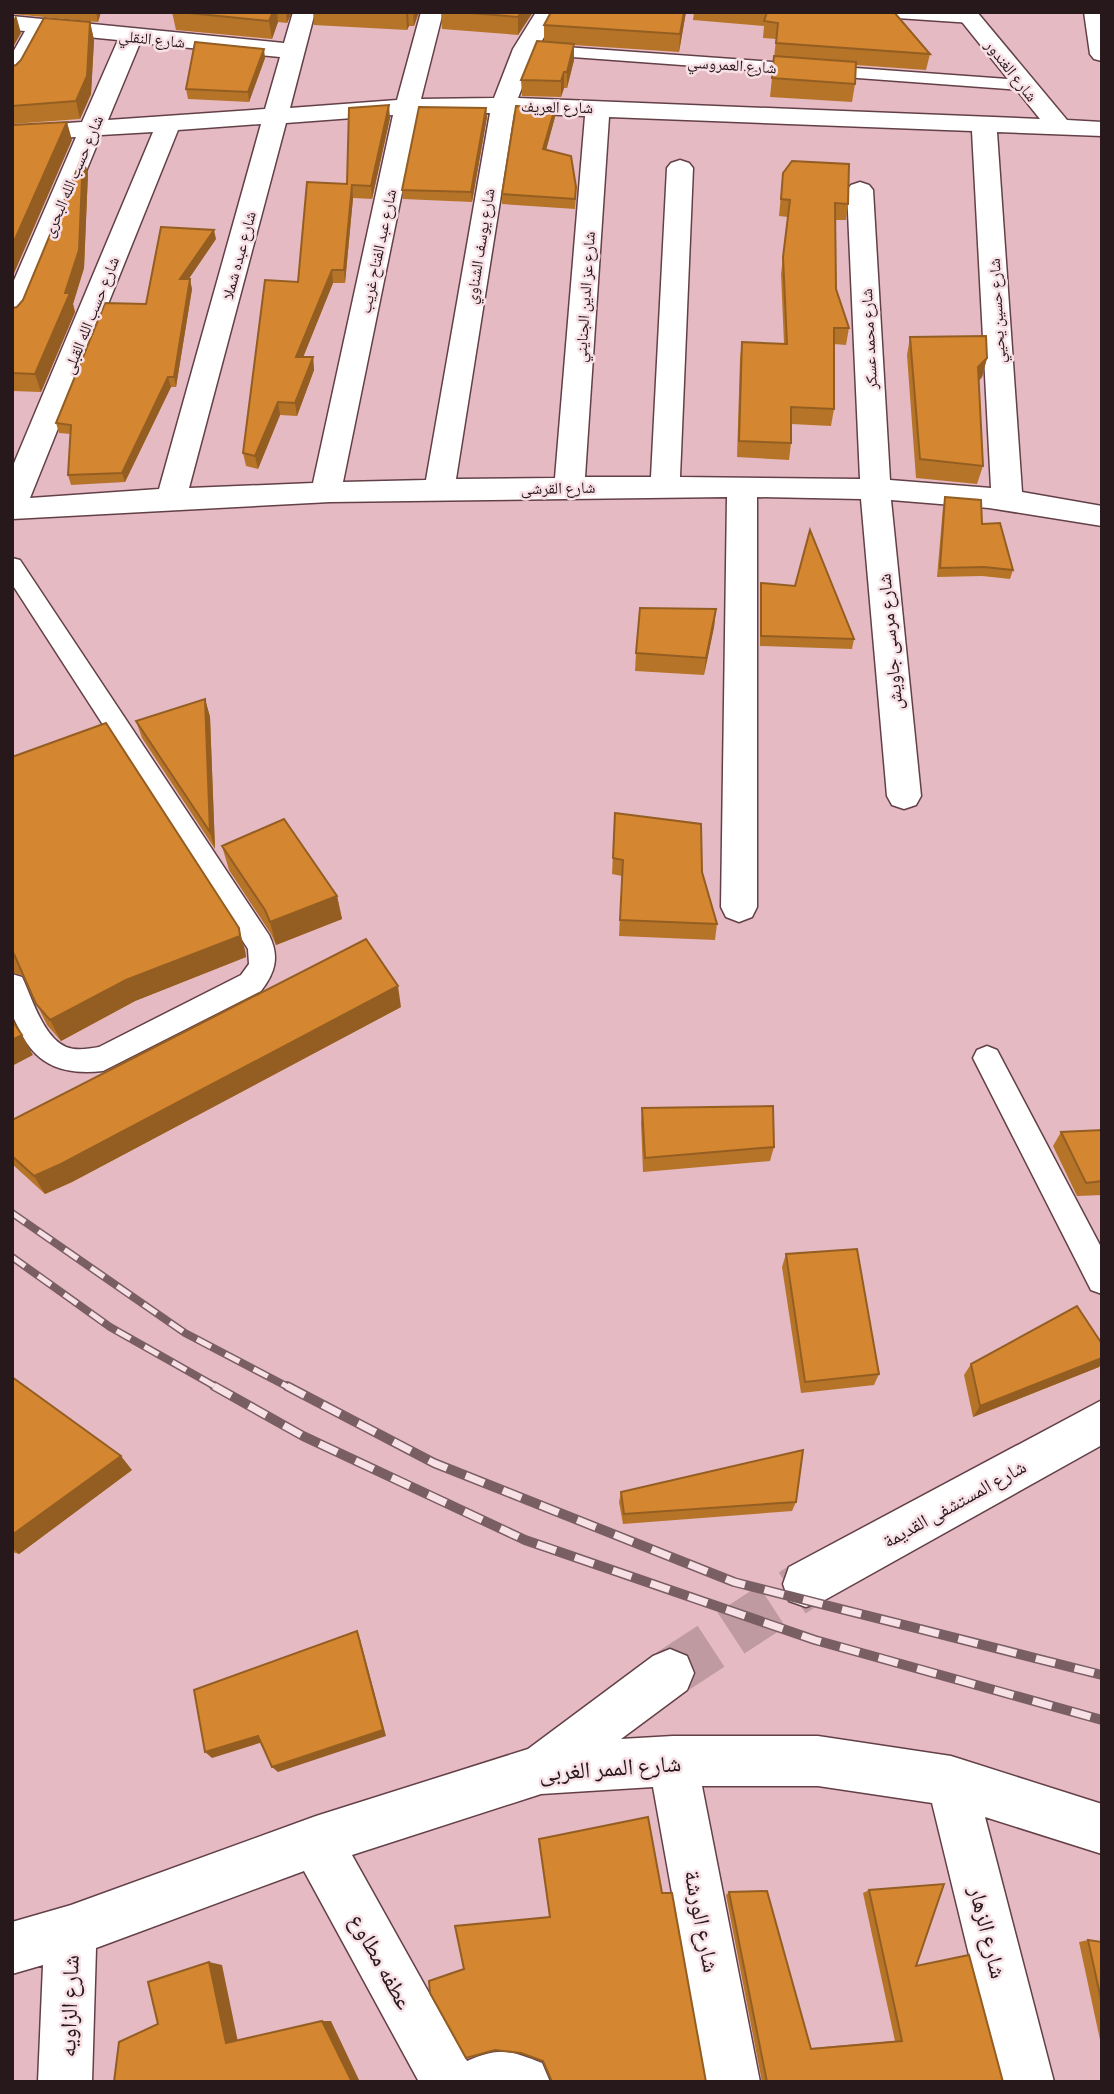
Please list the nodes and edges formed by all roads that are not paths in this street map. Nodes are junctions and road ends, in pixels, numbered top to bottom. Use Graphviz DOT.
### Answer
graph roads {
  1 [pos="304,12"];
  2 [pos="432,12"];
  3 [pos="548,12"];
  4 [pos="882,12"];
  5 [pos="1095,12"];
  6 [pos="968,15"];
  7 [pos="12,23"];
  8 [pos="39,26"];
  9 [pos="121,27"];
  10 [pos="525,49"];
  11 [pos="293,51"];
  12 [pos="1102,54"];
  13 [pos="12,76"];
  14 [pos="1023,85"];
  15 [pos="503,106"];
  16 [pos="407,107"];
  17 [pos="598,107"];
  18 [pos="276,116"];
  19 [pos="984,123"];
  20 [pos="168,124"];
  21 [pos="1060,127"];
  22 [pos="92,129"];
  23 [pos="1102,129"];
  24 [pos="12,134"];
  25 [pos="680,168"];
  26 [pos="860,190"];
  27 [pos="12,317"];
  28 [pos="742,486"];
  29 [pos="569,487"];
  30 [pos="665,487"];
  31 [pos="875,488"];
  32 [pos="439,489"];
  33 [pos="326,492"];
  34 [pos="172,497"];
  35 [pos="1007,499"];
  36 [pos="12,507"];
  37 [pos="1102,516"];
  38 [pos="12,566"];
  39 [pos="904,796"];
  40 [pos="739,907"];
  41 [pos="12,985"];
  42 [pos="987,1058"];
  43 [pos="1102,1280"];
  44 [pos="1102,1421"];
  45 [pos="806,1584"];
  46 [pos="670,1673"];
  47 [pos="673,1761"];
  48 [pos="541,1769"];
  49 [pos="951,1782"];
  50 [pos="1102,1829"];
  51 [pos="316,1841"];
  52 [pos="71,1931"];
  53 [pos="12,1948"];
  54 [pos="65,2082"];
  55 [pos="449,2082"];
  56 [pos="481,2082"];
  57 [pos="523,2082"];
  58 [pos="733,2082"];
  59 [pos="1027,2082"];
  1 -- 11 [label="street, شارع عبده شملا"];
  2 -- 16 [label="street, شارع عبد الفتاح غريب"];
  3 -- 10 [label="street, شارع يوسف الشناوي"];
  4 -- 6 [label="lane"];
  5 -- 12 [label="street"];
  6 -- 14 [label="street, شارع الغندور"];
  7 -- 8 [label="street, شارع النقلي"];
  8 -- 9 [label="street, شارع النقلي"];
  8 -- 13 [label="street"];
  9 -- 11 [label="street, شارع النقلي"];
  9 -- 22 [label="street, شارع حسب الله البحرى"];
  10 -- 14 [label="lane, شارع العمروسي"];
  10 -- 15 [label="street, شارع يوسف الشناوي"];
  11 -- 18 [label="street, شارع عبده شملا"];
  14 -- 21 [label="street, شارع الغندور"];
  15 -- 16 [label="street, شارع العريف"];
  15 -- 17 [label="street, شارع العريف"];
  15 -- 32 [label="street, شارع يوسف الشناوي"];
  16 -- 18 [label="street, شارع العريف"];
  16 -- 33 [label="street, شارع عبد الفتاح غريب"];
  17 -- 19 [label="street, شارع العريف"];
  17 -- 29 [label="street, شارع عز الدين الجنايني"];
  18 -- 20 [label="street, شارع العريف"];
  18 -- 34 [label="street, شارع عبده شملا"];
  19 -- 21 [label="street, شارع العريف"];
  19 -- 35 [label="street, شارع حسين يحيي"];
  20 -- 22 [label="street, شارع العريف"];
  20 -- 36 [label="street, شارع حسب الله القبلى"];
  21 -- 23 [label="street, شارع العريف"];
  22 -- 24 [label="street, شارع العريف"];
  22 -- 27 [label="street, شارع حسب الله البحرى"];
  25 -- 30 [label="street"];
  26 -- 31 [label="street, شارع محمد عسكر"];
  28 -- 30 [label="street, شارع القرشى"];
  28 -- 31 [label="street, شارع القرشى"];
  28 -- 40 [label="street"];
  29 -- 30 [label="street, شارع القرشى"];
  29 -- 32 [label="street, شارع القرشى"];
  31 -- 35 [label="street, شارع القرشى"];
  31 -- 39 [label="street, شارع مرسى جاويش"];
  32 -- 33 [label="street, شارع القرشى"];
  33 -- 34 [label="street, شارع القرشى"];
  34 -- 36 [label="street, شارع القرشى"];
  35 -- 37 [label="street, شارع القرشى"];
  38 -- 41 [label="lane"];
  42 -- 43 [label="lane"];
  44 -- 45 [label="street, شارع المستشفى القديمة"];
  46 -- 48 [label="street"];
  47 -- 48 [label="street, شارع الممر الغربى"];
  47 -- 49 [label="street, شارع الممر الغربى"];
  47 -- 58 [label="street, شارع الورشة"];
  48 -- 51 [label="street, شارع الممر الغربى"];
  49 -- 50 [label="street, شارع الممر الغربى"];
  49 -- 59 [label="street, شارع الزهار"];
  51 -- 52 [label="street, شارع الممر الغربى"];
  51 -- 55 [label="street, عطفه مطاوع"];
  52 -- 53 [label="street, شارع الممر الغربى"];
  52 -- 54 [label="street, شارع الزاويه"];
  56 -- 57 [label="street"];
}
